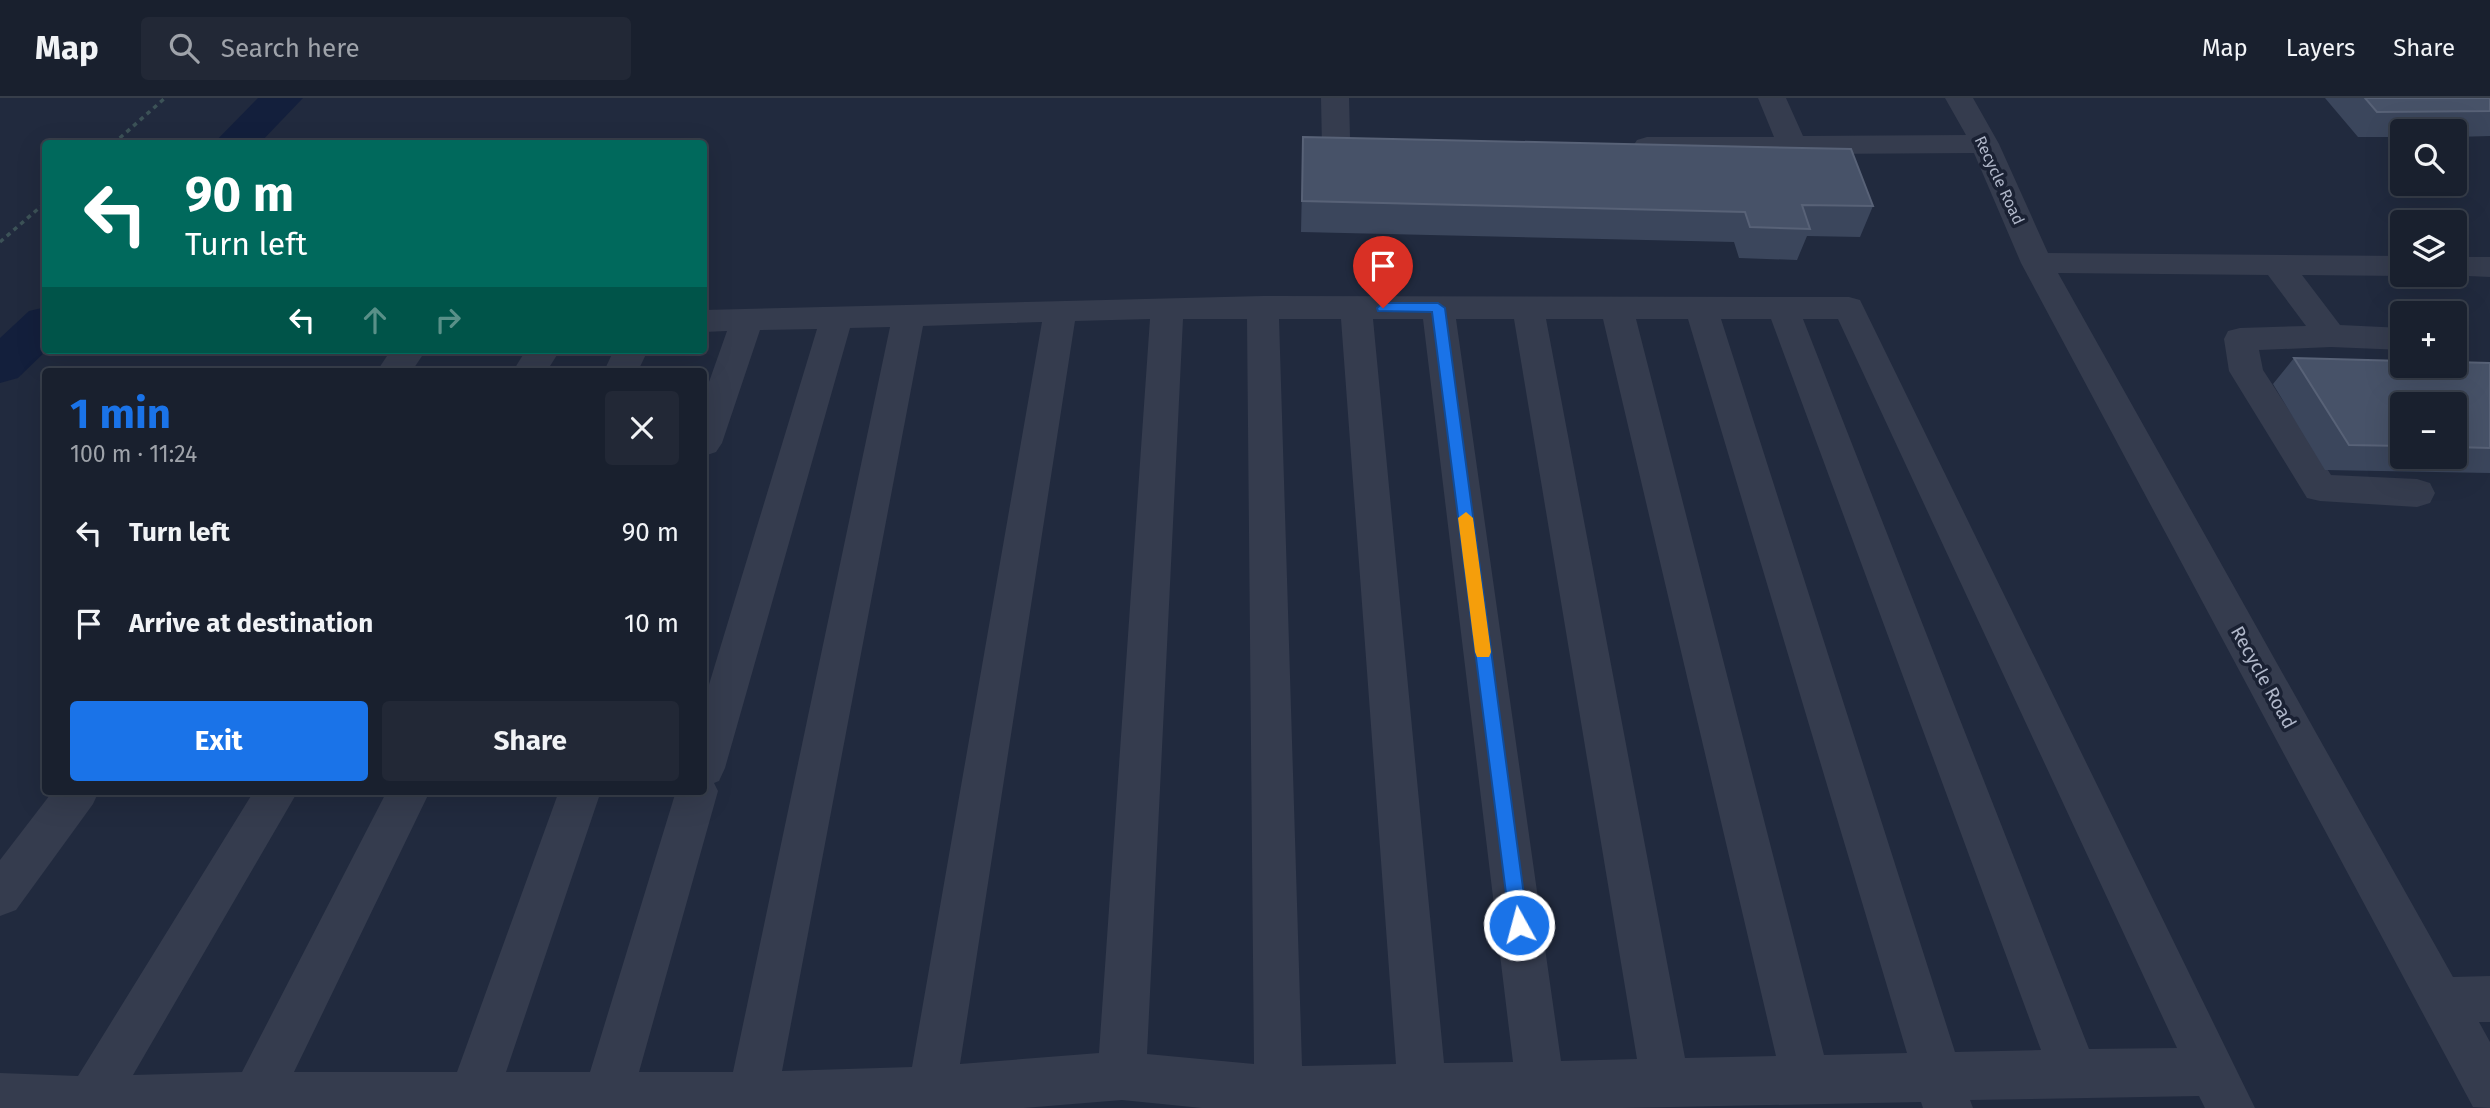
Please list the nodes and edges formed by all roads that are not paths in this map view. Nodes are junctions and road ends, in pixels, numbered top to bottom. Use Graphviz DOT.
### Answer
graph roads {
  1 [pos="1335,98"];
  2 [pos="1772,98"];
  3 [pos="1959,98"];
  4 [pos="1985,144"];
  5 [pos="1792,145"];
  6 [pos="1405,146"];
  7 [pos="1626,146"];
  8 [pos="2037,263"];
  9 [pos="2277,265"];
  10 [pos="2390,266"];
  11 [pos="2467,267"];
  12 [pos="2490,267"];
  13 [pos="1263,307"];
  14 [pos="1167,308"];
  15 [pos="1356,308"];
  16 [pos="1438,308"];
  17 [pos="1528,308"];
  18 [pos="1617,308"];
  19 [pos="1701,308"];
  20 [pos="1783,308"];
  21 [pos="1060,311"];
  22 [pos="909,315"];
  23 [pos="837,317"];
  24 [pos="747,320"];
  25 [pos="707,321"];
  26 [pos="2331,336"];
  27 [pos="2390,338"];
  28 [pos="707,434"];
  29 [pos="2417,493"];
  30 [pos="707,758"];
  31 [pos="75,795"];
  32 [pos="275,795"];
  33 [pos="408,795"];
  34 [pos="579,795"];
  35 [pos="696,795"];
  36 [pos="0,895"];
  37 [pos="2490,999"];
  38 [pos="2441,1000"];
  39 [pos="2074,1074"];
  40 [pos="1665,1083"];
  41 [pos="1139,1087"];
  42 [pos="2221,1089"];
  43 [pos="1785,1090"];
  44 [pos="2490,1090"];
  45 [pos="1530,1093"];
  46 [pos="1944,1093"];
  47 [pos="256,1097"];
  48 [pos="0,1098"];
  49 [pos="1424,1098"];
  50 [pos="930,1099"];
  51 [pos="1279,1100"];
  52 [pos="201,1102"];
  53 [pos="352,1102"];
  54 [pos="470,1102"];
  55 [pos="605,1102"];
  56 [pos="751,1102"];
  57 [pos="88,1105"];
  1 -- 6 [label="street"];
  2 -- 5 [label="street"];
  3 -- 4 [label="street, Recycle Road"];
  4 -- 5 [label="street"];
  4 -- 8 [label="street, Recycle Road"];
  5 -- 7 [label="street"];
  8 -- 9 [label="street"];
  8 -- 38 [label="street, Recycle Road"];
  9 -- 10 [label="street"];
  9 -- 26 [label="street"];
  11 -- 12 [label="street"];
  13 -- 14 [label="street"];
  13 -- 15 [label="street"];
  13 -- 51 [label="street"];
  14 -- 21 [label="street"];
  14 -- 41 [label="street"];
  15 -- 16 [label="street"];
  15 -- 49 [label="street"];
  16 -- 17 [label="street"];
  16 -- 45 [label="street"];
  17 -- 18 [label="street"];
  17 -- 40 [label="street"];
  18 -- 19 [label="street"];
  18 -- 43 [label="street"];
  19 -- 20 [label="street"];
  19 -- 46 [label="street"];
  20 -- 39 [label="street"];
  20 -- 42 [label="street"];
  21 -- 22 [label="street"];
  21 -- 50 [label="street"];
  22 -- 23 [label="street"];
  22 -- 56 [label="street"];
  23 -- 24 [label="street"];
  23 -- 30 [label="street"];
  24 -- 25 [label="street"];
  24 -- 28 [label="street"];
  26 -- 27 [label="street"];
  26 -- 29 [label="street"];
  31 -- 36 [label="street"];
  32 -- 57 [label="street"];
  33 -- 47 [label="street"];
  34 -- 54 [label="street"];
  35 -- 55 [label="street"];
  37 -- 38 [label="street"];
  38 -- 44 [label="street, Recycle Road"];
  39 -- 42 [label="street"];
  39 -- 46 [label="street"];
  40 -- 43 [label="street"];
  40 -- 45 [label="street"];
  41 -- 50 [label="street"];
  41 -- 51 [label="street"];
  43 -- 46 [label="street"];
  45 -- 49 [label="street"];
  47 -- 52 [label="street"];
  47 -- 53 [label="street"];
  48 -- 57 [label="street"];
  49 -- 51 [label="street"];
  50 -- 56 [label="street"];
  52 -- 57 [label="street"];
  53 -- 54 [label="street"];
  54 -- 55 [label="street"];
  55 -- 56 [label="street"];
}
